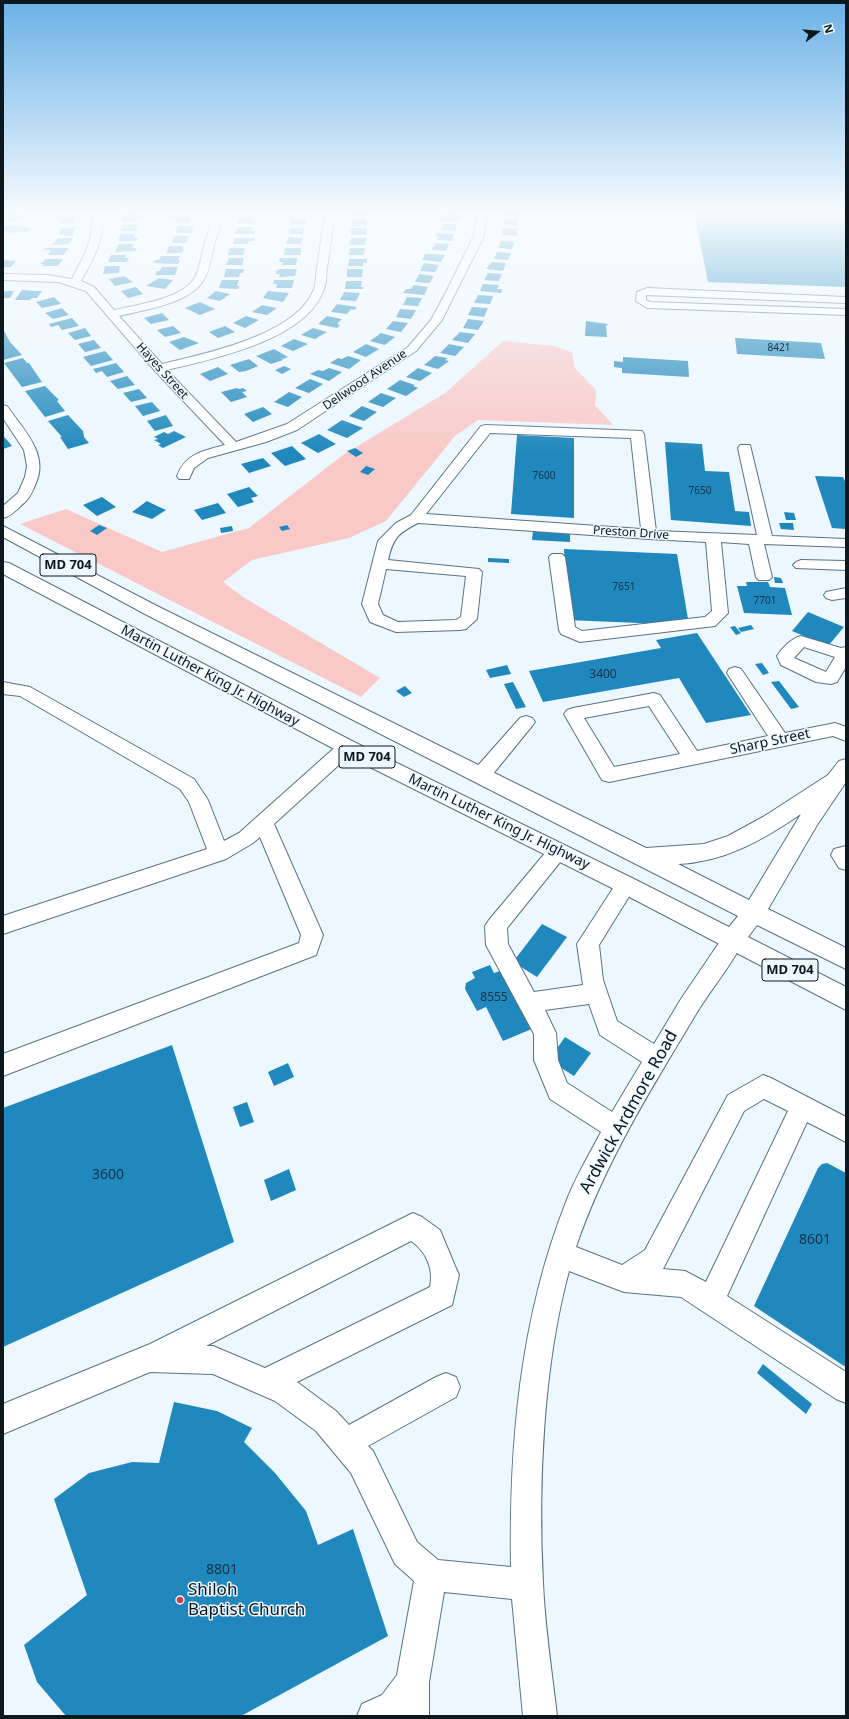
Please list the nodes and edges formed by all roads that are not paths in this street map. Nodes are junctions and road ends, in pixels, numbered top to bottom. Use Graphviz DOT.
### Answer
graph roads {
  1 [pos="94,293"];
  2 [pos="184,293"];
  3 [pos="316,293"];
  4 [pos="450,293"];
  5 [pos="643,293"];
  6 [pos="677,293"];
  7 [pos="846,300"];
  8 [pos="846,312"];
  9 [pos="112,314"];
  10 [pos="159,368"];
  11 [pos="3,409"];
  12 [pos="232,445"];
  13 [pos="745,448"];
  14 [pos="184,476"];
  15 [pos="3,514"];
  16 [pos="416,518"];
  17 [pos="3,531"];
  18 [pos="649,535"];
  19 [pos="713,538"];
  20 [pos="761,539"];
  21 [pos="843,543"];
  22 [pos="557,557"];
  23 [pos="380,564"];
  24 [pos="801,565"];
  25 [pos="3,567"];
  26 [pos="846,567"];
  27 [pos="764,577"];
  28 [pos="736,673"];
  29 [pos="3,688"];
  30 [pos="526,722"];
  31 [pos="846,735"];
  32 [pos="780,740"];
  33 [pos="347,747"];
  34 [pos="692,758"];
  35 [pos="481,774"];
  36 [pos="841,774"];
  37 [pos="264,822"];
  38 [pos="558,851"];
  39 [pos="219,853"];
  40 [pos="846,854"];
  41 [pos="643,855"];
  42 [pos="846,862"];
  43 [pos="626,885"];
  44 [pos="754,912"];
  45 [pos="3,925"];
  46 [pos="733,940"];
  47 [pos="846,958"];
  48 [pos="596,993"];
  49 [pos="846,999"];
  50 [pos="529,1003"];
  51 [pos="657,1059"];
  52 [pos="3,1065"];
  53 [pos="802,1106"];
  54 [pos="616,1128"];
  55 [pos="846,1130"];
  56 [pos="560,1254"];
  57 [pos="624,1279"];
  58 [pos="711,1301"];
  59 [pos="150,1358"];
  60 [pos="266,1383"];
  61 [pos="446,1387"];
  62 [pos="846,1389"];
  63 [pos="3,1419"];
  64 [pos="345,1443"];
  65 [pos="431,1575"];
  66 [pos="526,1585"];
  67 [pos="412,1682"];
  68 [pos="374,1716"];
  69 [pos="412,1716"];
  70 [pos="540,1716"];
  1 -- 9 [label="street, Hayes Street"];
  2 -- 9 [label="street"];
  3 -- 10 [label="street"];
  4 -- 12 [label="street, Dellwood Avenue"];
  5 -- 8 [label="street"];
  6 -- 7 [label="street"];
  9 -- 10 [label="street, Hayes Street"];
  10 -- 12 [label="street, Hayes Street"];
  11 -- 15 [label="street"];
  12 -- 14 [label="street, Dellwood Avenue"];
  13 -- 20 [label="street"];
  16 -- 18 [label="street, Preston Drive"];
  16 -- 18 [label="street"];
  16 -- 23 [label="street"];
  17 -- 35 [label="main road, MD 704"];
  18 -- 19 [label="street, Preston Drive"];
  19 -- 20 [label="street, Preston Drive"];
  19 -- 22 [label="street"];
  20 -- 21 [label="street, Preston Drive"];
  20 -- 27 [label="street"];
  21 -- 26 [label="street"];
  23 -- 23 [label="street"];
  24 -- 26 [label="street"];
  25 -- 33 [label="main road, Martin Luther King Jr. Highway / MD 704"];
  28 -- 32 [label="street"];
  29 -- 39 [label="street"];
  30 -- 35 [label="street"];
  31 -- 32 [label="street, Sharp Street"];
  32 -- 34 [label="street, Sharp Street"];
  33 -- 37 [label="street"];
  33 -- 38 [label="main road, Martin Luther King Jr. Highway / MD 704"];
  34 -- 34 [label="street, Sharp Street"];
  35 -- 41 [label="main road, MD 704"];
  36 -- 41 [label="main road"];
  36 -- 44 [label="main road, Ardwick Ardmore Road"];
  37 -- 39 [label="street"];
  37 -- 52 [label="street"];
  38 -- 43 [label="main road, Martin Luther King Jr. Highway / MD 704"];
  38 -- 50 [label="street"];
  39 -- 45 [label="street"];
  40 -- 42 [label="street"];
  41 -- 44 [label="main road, MD 704"];
  43 -- 46 [label="main road, Martin Luther King Jr. Highway / MD 704"];
  43 -- 48 [label="street"];
  44 -- 46 [label="main road, Ardwick Ardmore Road"];
  44 -- 47 [label="main road, MD 704"];
  46 -- 49 [label="main road, Martin Luther King Jr. Highway / MD 704"];
  46 -- 51 [label="street, Ardwick Ardmore Road"];
  48 -- 50 [label="street"];
  48 -- 51 [label="street"];
  50 -- 54 [label="street"];
  51 -- 54 [label="street, Ardwick Ardmore Road"];
  53 -- 55 [label="street"];
  53 -- 57 [label="street"];
  53 -- 58 [label="street"];
  54 -- 56 [label="street, Ardwick Ardmore Road"];
  56 -- 57 [label="street"];
  56 -- 66 [label="street, Ardwick Ardmore Road"];
  57 -- 58 [label="street"];
  58 -- 62 [label="street"];
  59 -- 60 [label="street"];
  59 -- 60 [label="street"];
  59 -- 63 [label="street"];
  60 -- 64 [label="street"];
  61 -- 64 [label="street"];
  64 -- 65 [label="street"];
  65 -- 66 [label="street"];
  65 -- 67 [label="street"];
  66 -- 70 [label="street, Ardwick Ardmore Road"];
  67 -- 68 [label="street"];
  67 -- 69 [label="street"];
}
